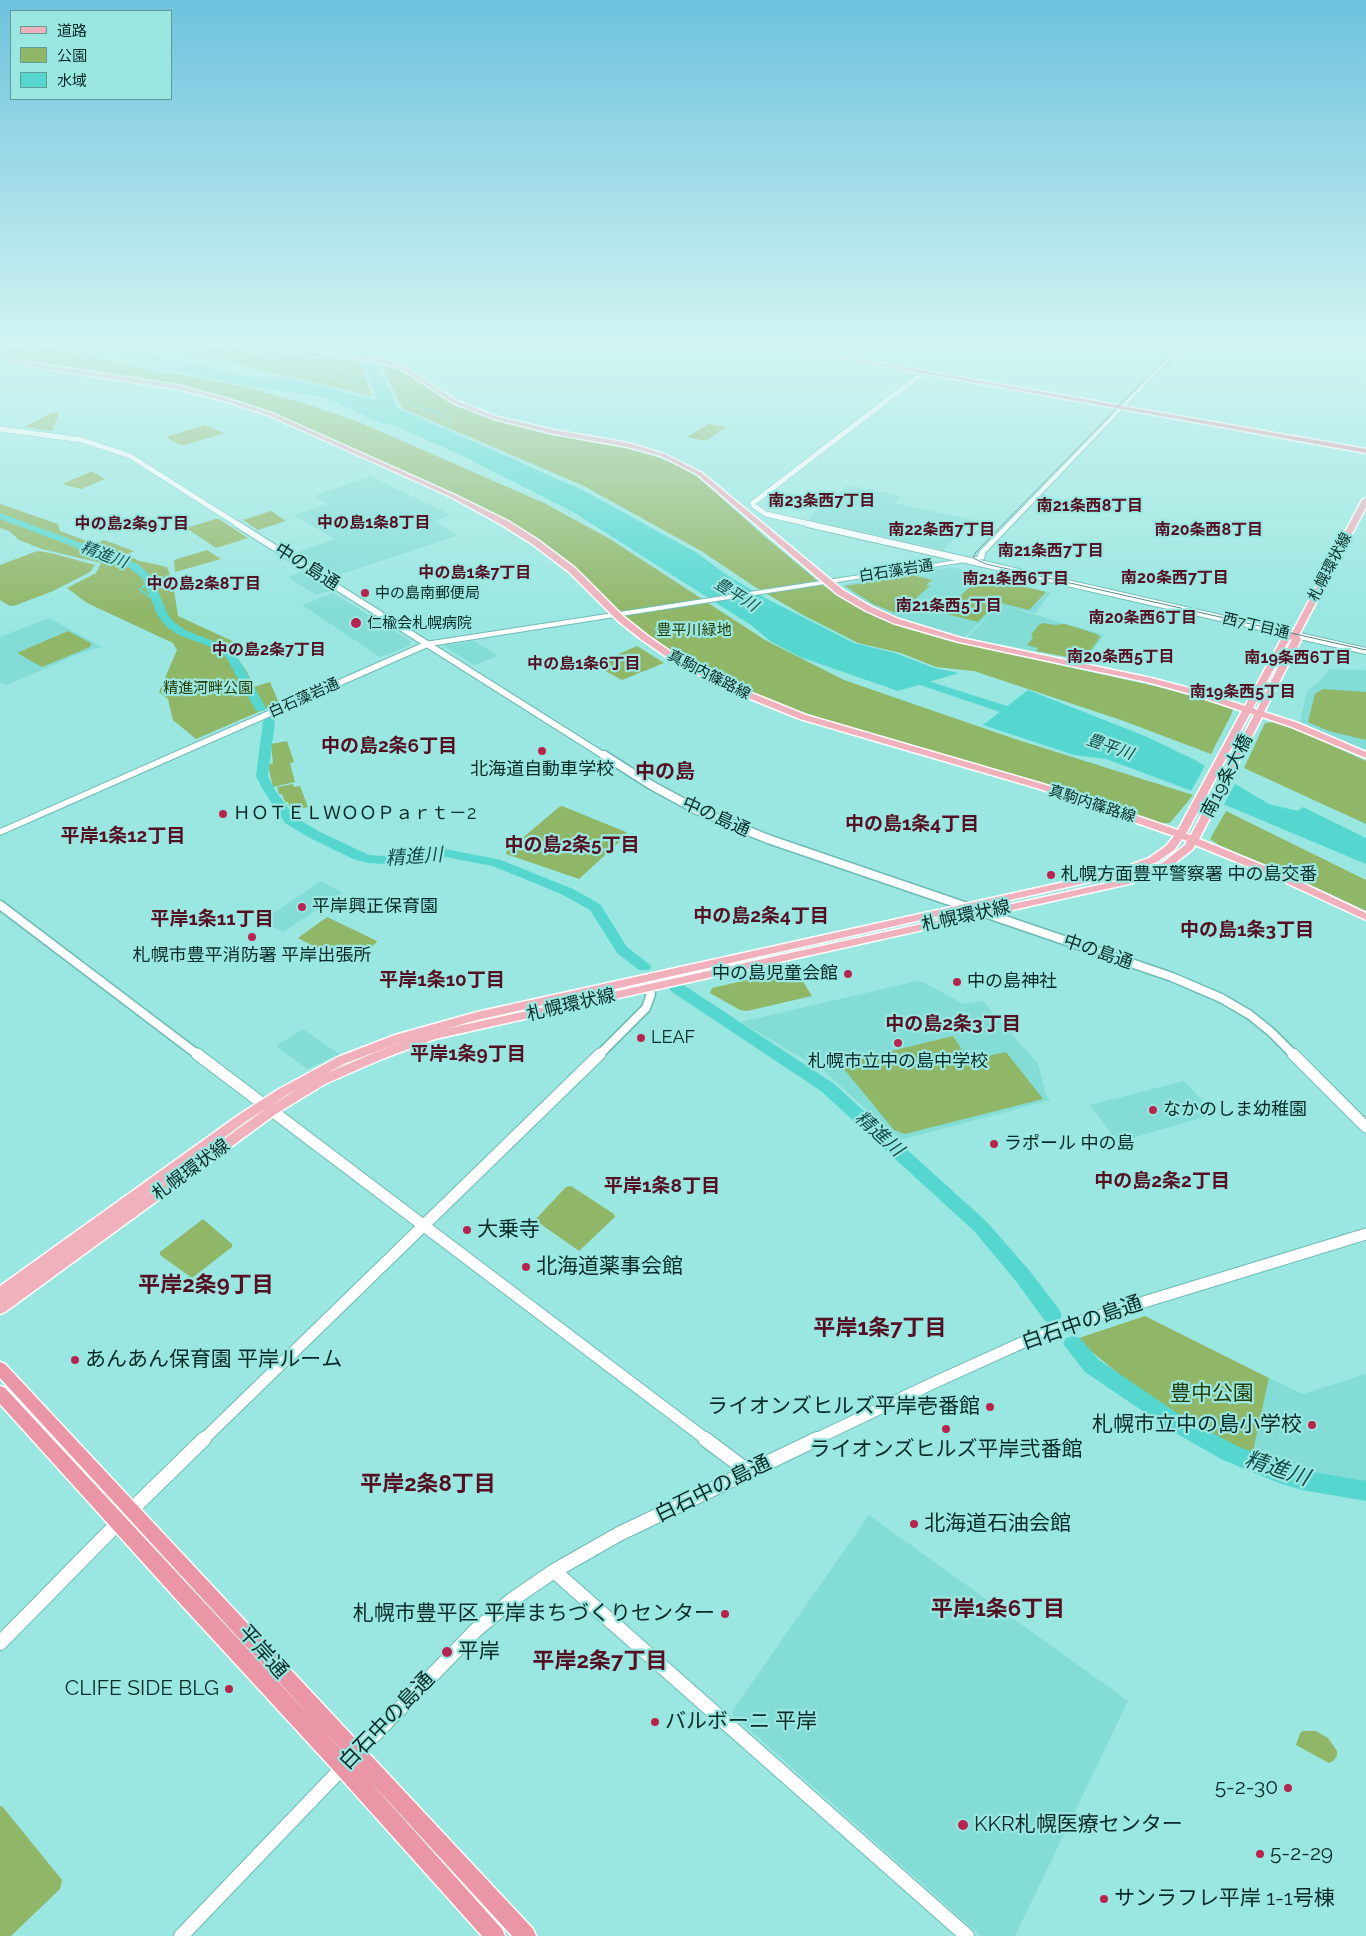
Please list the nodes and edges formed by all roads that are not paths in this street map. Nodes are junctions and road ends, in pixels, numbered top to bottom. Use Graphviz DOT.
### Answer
graph roads {
  1 [pos="40,435"];
  2 [pos="318,435"];
  3 [pos="573,435"];
  4 [pos="841,435"];
  5 [pos="1090,435"];
  6 [pos="1091,435"];
  7 [pos="1278,435"];
  8 [pos="1366,451"];
  9 [pos="1366,500"];
  10 [pos="978,547"];
  11 [pos="971,557"];
  12 [pos="982,558"];
  13 [pos="824,582"];
  14 [pos="620,614"];
  15 [pos="1295,633"];
  16 [pos="428,644"];
  17 [pos="1366,647"];
  18 [pos="1366,651"];
  19 [pos="1247,710"];
  20 [pos="1259,714"];
  21 [pos="1366,755"];
  22 [pos="0,832"];
  23 [pos="1181,832"];
  24 [pos="1195,838"];
  25 [pos="0,905"];
  26 [pos="964,906"];
  27 [pos="984,913"];
  28 [pos="1366,918"];
  29 [pos="646,988"];
  30 [pos="268,1108"];
  31 [pos="1366,1128"];
  32 [pos="424,1226"];
  33 [pos="1366,1234"];
  34 [pos="0,1294"];
  35 [pos="0,1308"];
  36 [pos="0,1368"];
  37 [pos="0,1393"];
  38 [pos="749,1472"];
  39 [pos="132,1510"];
  40 [pos="118,1523"];
  41 [pos="554,1571"];
  42 [pos="0,1643"];
  43 [pos="350,1760"];
  44 [pos="180,1936"];
  45 [pos="495,1936"];
  46 [pos="526,1936"];
  47 [pos="967,1936"];
  1 -- 16 [label="street, 中の島通"];
  2 -- 14 [label="main road, 真駒内篠路線"];
  3 -- 13 [label="main road"];
  4 -- 11 [label="street, 西7丁目通"];
  5 -- 10 [label="main road"];
  6 -- 12 [label="main road"];
  7 -- 8 [label="highway"];
  9 -- 15 [label="main road, 札幌環状線"];
  11 -- 12 [label="main road, 白石藻岩通"];
  11 -- 13 [label="main road, 白石藻岩通"];
  11 -- 15 [label="street, 西7丁目通"];
  12 -- 15 [label="street, 西7丁目通"];
  13 -- 14 [label="main road, 白石藻岩通"];
  13 -- 19 [label="main road"];
  14 -- 16 [label="main road, 白石藻岩通"];
  14 -- 23 [label="main road, 真駒内篠路線"];
  15 -- 17 [label="street, 西7丁目通"];
  15 -- 18 [label="street, 西7丁目通"];
  15 -- 19 [label="main road, 札幌環状線"];
  15 -- 20 [label="main road, 札幌環状線"];
  16 -- 22 [label="main road, 白石藻岩通"];
  16 -- 26 [label="street, 中の島通"];
  19 -- 20 [label="main road"];
  19 -- 23 [label="main road, 南19条大橋"];
  20 -- 21 [label="main road"];
  20 -- 24 [label="main road, 南19条大橋"];
  23 -- 24 [label="main road, 真駒内篠路線"];
  23 -- 26 [label="main road, 札幌環状線"];
  24 -- 27 [label="main road, 札幌環状線"];
  24 -- 28 [label="main road, 真駒内篠路線"];
  25 -- 30 [label="street"];
  26 -- 27 [label="street, 中の島通"];
  26 -- 30 [label="main road, 札幌環状線"];
  27 -- 29 [label="main road, 札幌環状線"];
  27 -- 31 [label="street, 中の島通"];
  29 -- 30 [label="main road, 札幌環状線"];
  29 -- 32 [label="street"];
  30 -- 32 [label="street"];
  30 -- 34 [label="main road, 札幌環状線"];
  30 -- 35 [label="main road, 札幌環状線"];
  32 -- 38 [label="street"];
  32 -- 39 [label="street"];
  33 -- 38 [label="street, 白石中の島通"];
  36 -- 39 [label="highway, 平岸通"];
  37 -- 40 [label="highway, 平岸通"];
  38 -- 41 [label="street, 白石中の島通"];
  39 -- 40 [label="street"];
  39 -- 43 [label="highway, 平岸通"];
  40 -- 42 [label="street"];
  40 -- 43 [label="highway, 平岸通"];
  41 -- 43 [label="street, 白石中の島通"];
  41 -- 47 [label="street"];
  43 -- 44 [label="street, 白石中の島通"];
  43 -- 45 [label="highway, 平岸通"];
  43 -- 46 [label="highway, 平岸通"];
}
